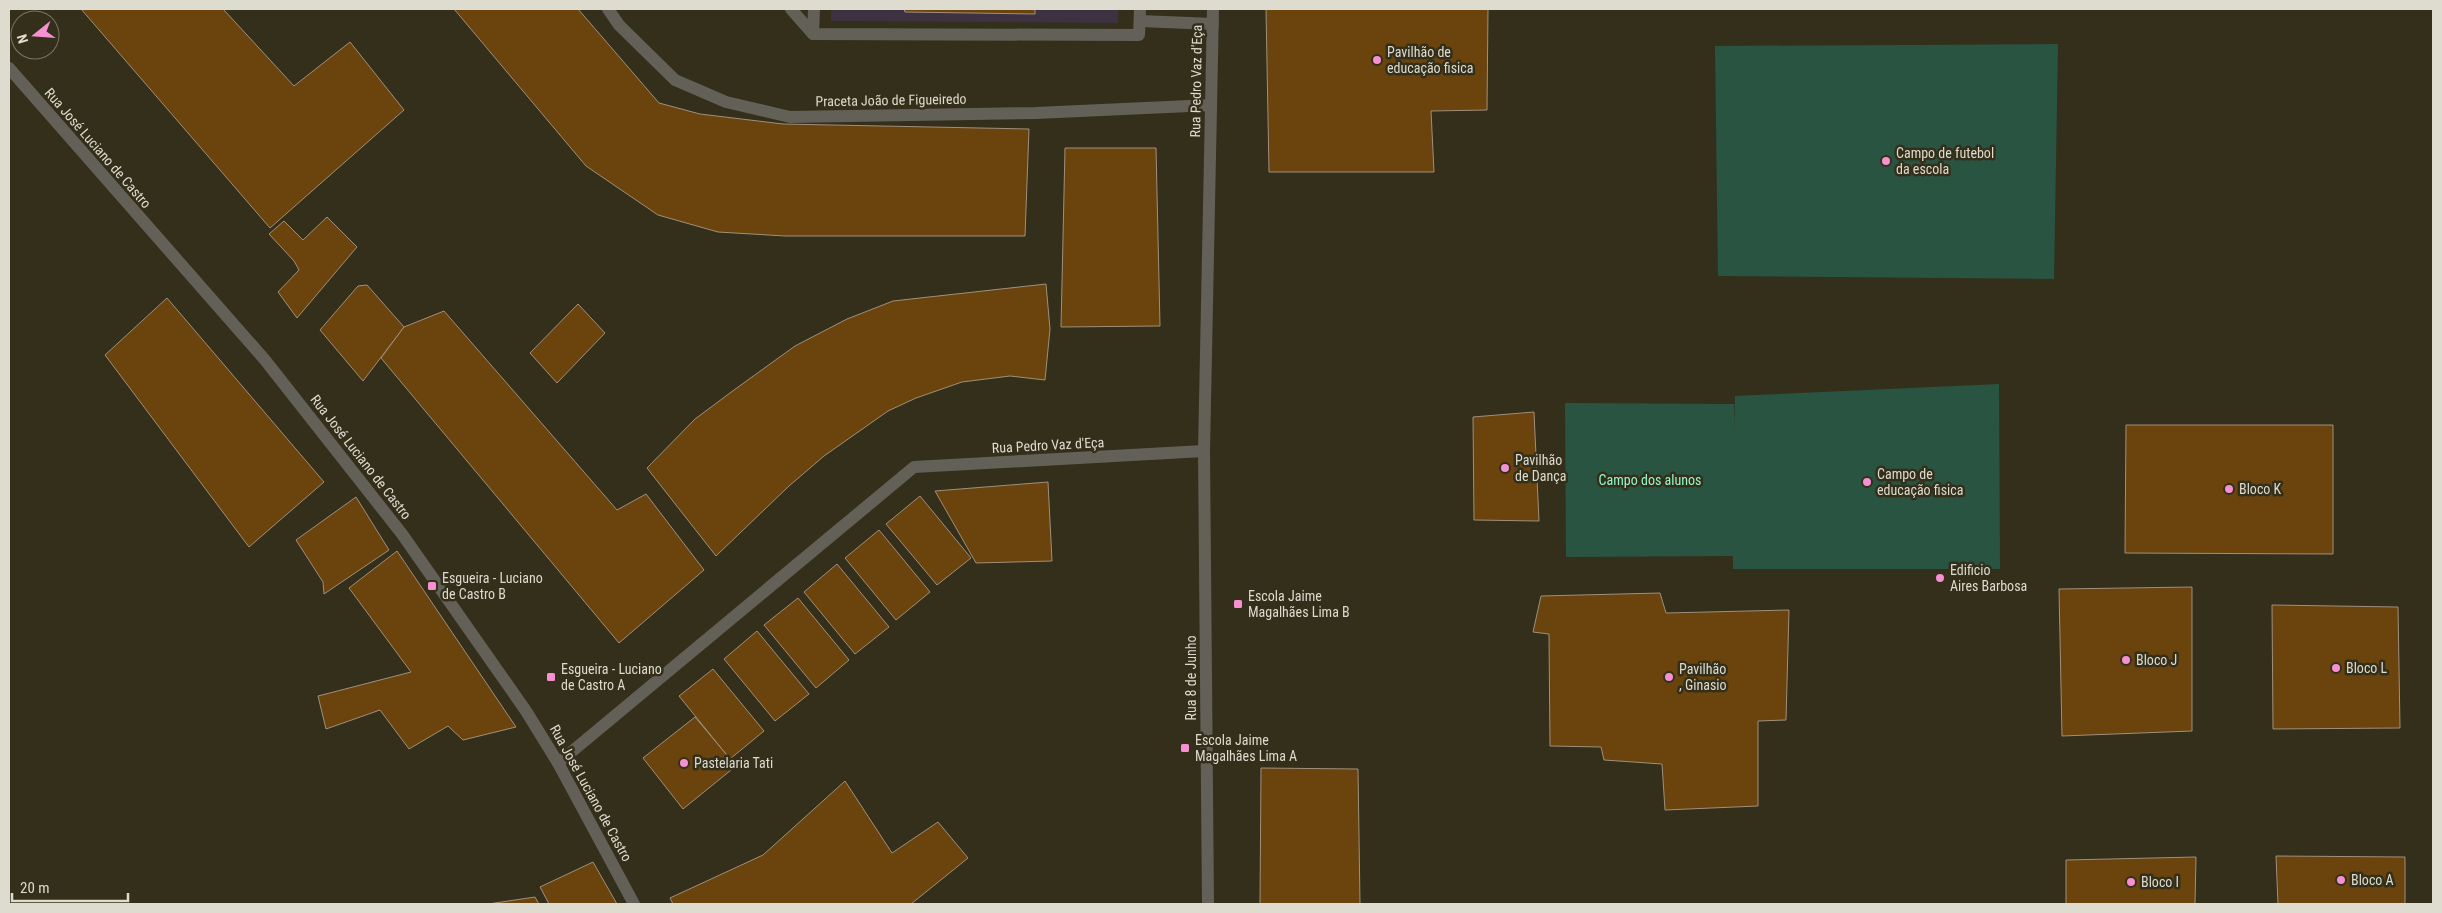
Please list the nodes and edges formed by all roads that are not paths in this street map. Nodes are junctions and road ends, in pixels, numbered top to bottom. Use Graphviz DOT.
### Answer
graph roads {
  1 [pos="608,9"];
  2 [pos="791,9"];
  3 [pos="814,9"];
  4 [pos="1213,9"];
  5 [pos="1140,15"];
  6 [pos="1212,24"];
  7 [pos="813,34"];
  8 [pos="9,68"];
  9 [pos="1211,106"];
  10 [pos="1204,451"];
  11 [pos="558,763"];
  12 [pos="634,904"];
  13 [pos="1208,904"];
  1 -- 9 [label="street, Praceta João de Figueiredo"];
  2 -- 7 [label="street"];
  3 -- 7 [label="street"];
  4 -- 6 [label="street, Rua Pedro Vaz d'Eça"];
  5 -- 6 [label="street"];
  5 -- 7 [label="street"];
  6 -- 9 [label="street, Rua Pedro Vaz d'Eça"];
  8 -- 11 [label="street, Rua José Luciano de Castro"];
  9 -- 10 [label="street, Rua Pedro Vaz d'Eça"];
  10 -- 11 [label="street, Rua Pedro Vaz d'Eça"];
  10 -- 13 [label="street, Rua 8 de Junho"];
  11 -- 12 [label="street, Rua José Luciano de Castro"];
}
